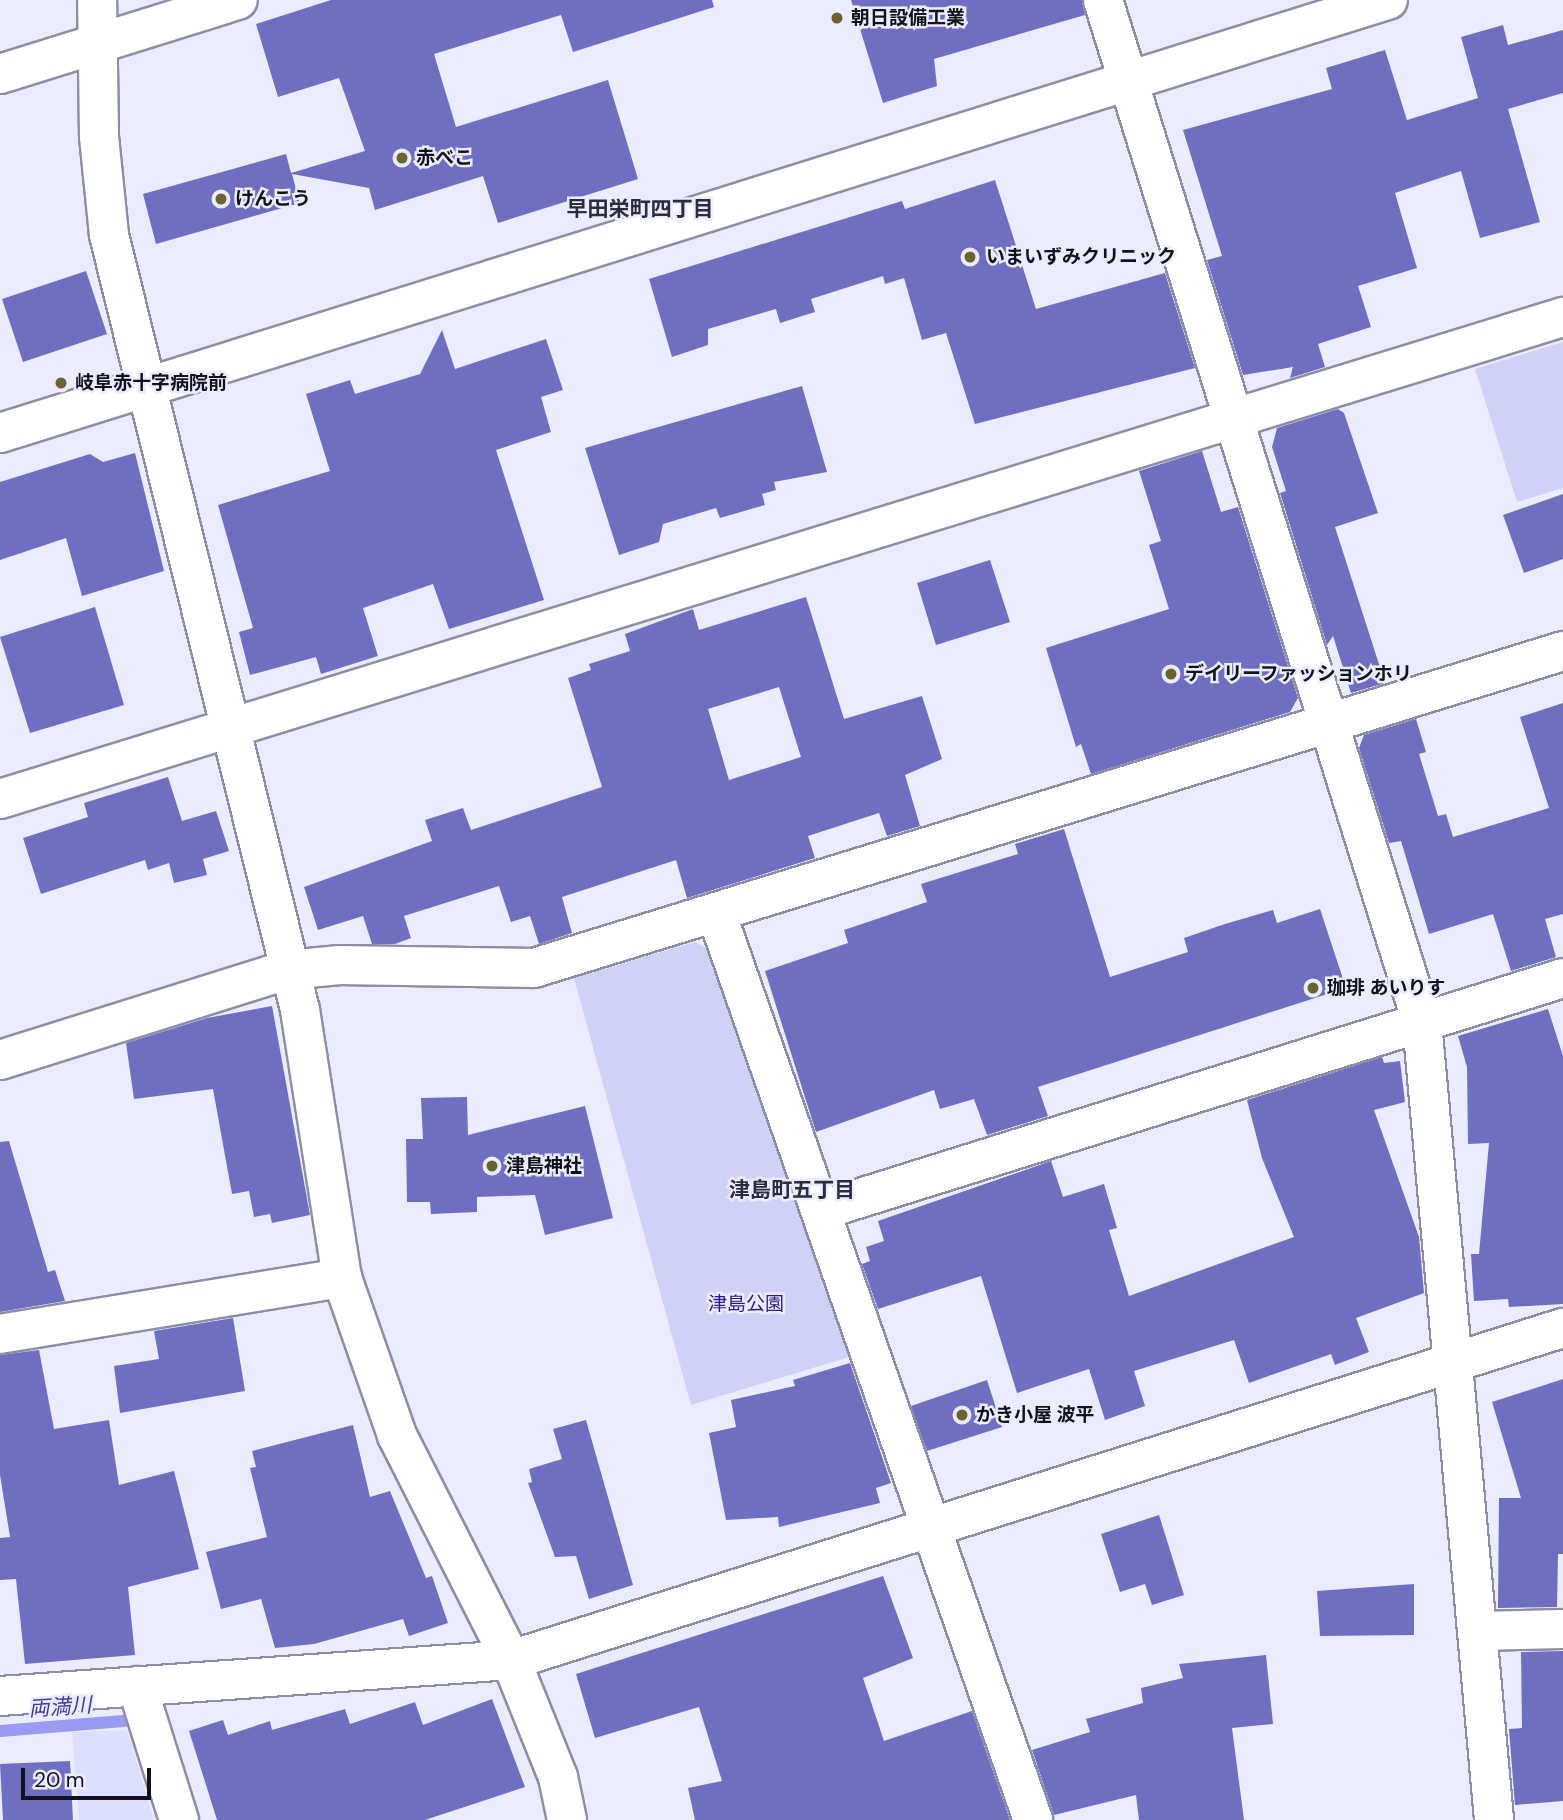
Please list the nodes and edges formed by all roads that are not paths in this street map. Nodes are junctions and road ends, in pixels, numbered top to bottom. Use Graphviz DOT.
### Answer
graph roads {
  1 [pos="97,0"];
  2 [pos="237,0"];
  3 [pos="1103,0"];
  4 [pos="1388,0"];
  5 [pos="96,43"];
  6 [pos="0,74"];
  7 [pos="1126,80"];
  8 [pos="1563,317"];
  9 [pos="142,387"];
  10 [pos="1230,418"];
  11 [pos="0,433"];
  12 [pos="1563,651"];
  13 [pos="1327,724"];
  14 [pos="230,726"];
  15 [pos="0,799"];
  16 [pos="717,915"];
  17 [pos="288,970"];
  18 [pos="1561,986"];
  19 [pos="1422,1021"];
  20 [pos="0,1060"];
  21 [pos="822,1210"];
  22 [pos="342,1278"];
  23 [pos="1563,1328"];
  24 [pos="0,1334"];
  25 [pos="1456,1360"];
  26 [pos="934,1525"];
  27 [pos="1563,1629"];
  28 [pos="1477,1631"];
  29 [pos="511,1660"];
  30 [pos="137,1686"];
  31 [pos="0,1696"];
  32 [pos="179,1820"];
  33 [pos="567,1820"];
  34 [pos="1033,1820"];
  35 [pos="1494,1820"];
  1 -- 5 [label="street"];
  2 -- 5 [label="street"];
  3 -- 7 [label="street"];
  4 -- 7 [label="street"];
  5 -- 6 [label="street"];
  5 -- 9 [label="street"];
  7 -- 9 [label="street"];
  7 -- 10 [label="street"];
  8 -- 10 [label="street"];
  9 -- 11 [label="street"];
  9 -- 14 [label="street"];
  10 -- 13 [label="street"];
  10 -- 14 [label="street"];
  12 -- 13 [label="street"];
  13 -- 16 [label="street"];
  13 -- 19 [label="street"];
  14 -- 15 [label="street"];
  14 -- 17 [label="street"];
  16 -- 17 [label="street"];
  16 -- 21 [label="street"];
  17 -- 20 [label="street"];
  17 -- 22 [label="street"];
  18 -- 19 [label="street"];
  19 -- 21 [label="street"];
  19 -- 25 [label="street"];
  21 -- 26 [label="street"];
  22 -- 24 [label="street"];
  22 -- 29 [label="street"];
  23 -- 25 [label="street"];
  25 -- 26 [label="street"];
  25 -- 28 [label="street"];
  26 -- 29 [label="street"];
  26 -- 34 [label="street"];
  27 -- 28 [label="street"];
  28 -- 35 [label="street"];
  29 -- 30 [label="street"];
  29 -- 33 [label="street"];
  30 -- 31 [label="street"];
  30 -- 32 [label="street"];
}
